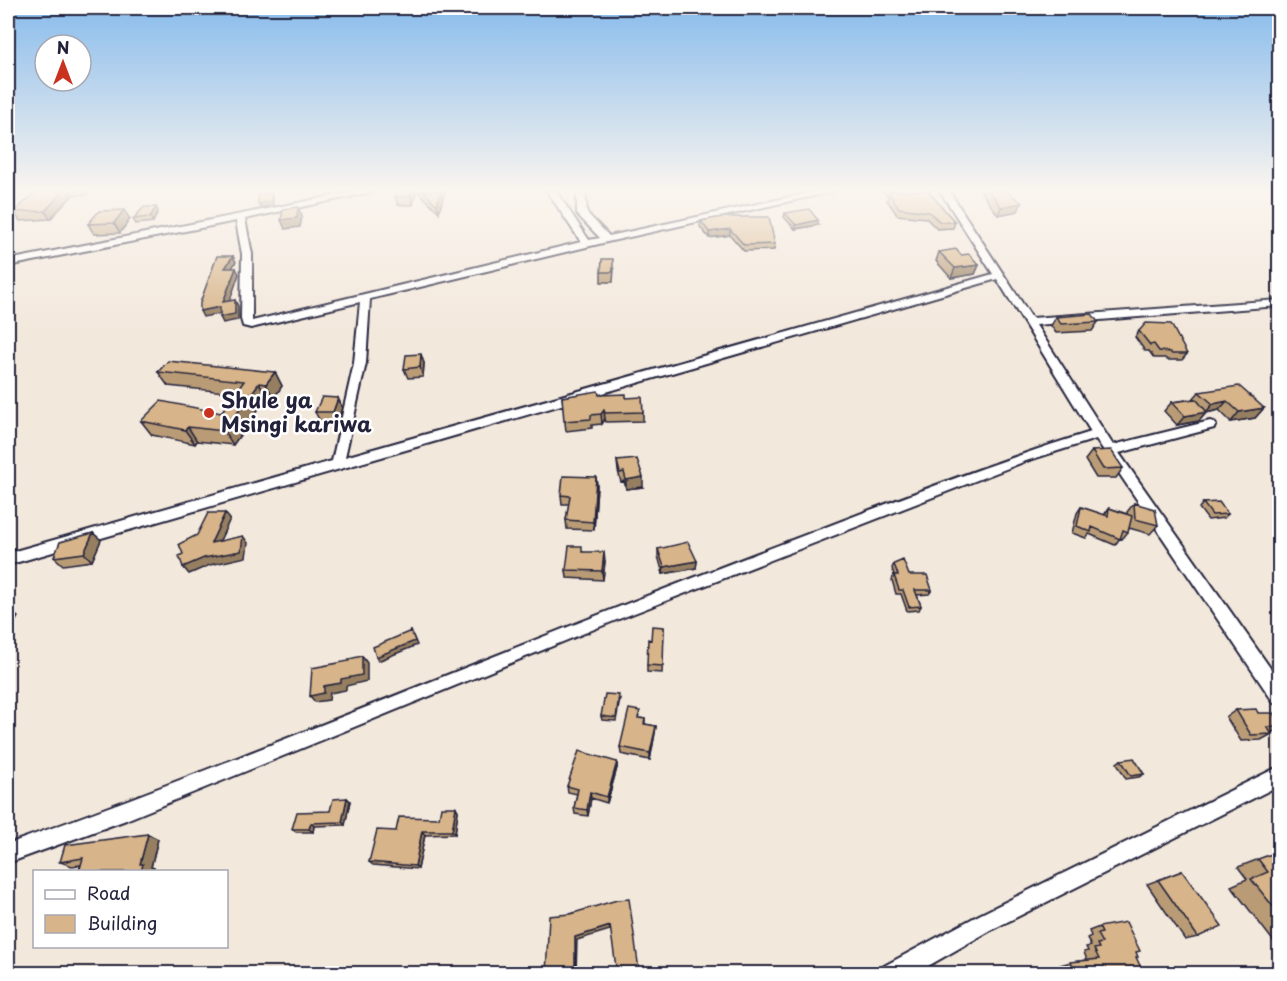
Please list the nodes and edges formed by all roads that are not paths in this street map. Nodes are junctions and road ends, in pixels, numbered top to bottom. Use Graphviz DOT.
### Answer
graph roads {
  1 [pos="140,237"];
  2 [pos="244,237"];
  3 [pos="582,237"];
  4 [pos="605,237"];
  5 [pos="617,237"];
  6 [pos="975,237"];
  7 [pos="607,239"];
  8 [pos="587,244"];
  9 [pos="8,263"];
  10 [pos="1000,275"];
  11 [pos="365,299"];
  12 [pos="1280,303"];
  13 [pos="1028,322"];
  14 [pos="1210,425"];
  15 [pos="1099,434"];
  16 [pos="1110,450"];
  17 [pos="337,466"];
  18 [pos="8,559"];
  19 [pos="1277,689"];
  20 [pos="1280,775"];
  21 [pos="8,854"];
  22 [pos="892,974"];
  1 -- 9 [label="street"];
  2 -- 11 [label="street"];
  3 -- 8 [label="street"];
  4 -- 7 [label="street"];
  5 -- 7 [label="street"];
  6 -- 10 [label="street"];
  7 -- 8 [label="street"];
  8 -- 11 [label="street"];
  10 -- 13 [label="street"];
  10 -- 17 [label="street"];
  11 -- 17 [label="street"];
  12 -- 13 [label="street"];
  13 -- 15 [label="street"];
  14 -- 16 [label="street"];
  15 -- 16 [label="street"];
  15 -- 21 [label="street"];
  16 -- 19 [label="street"];
  17 -- 18 [label="street"];
  20 -- 22 [label="street"];
}
